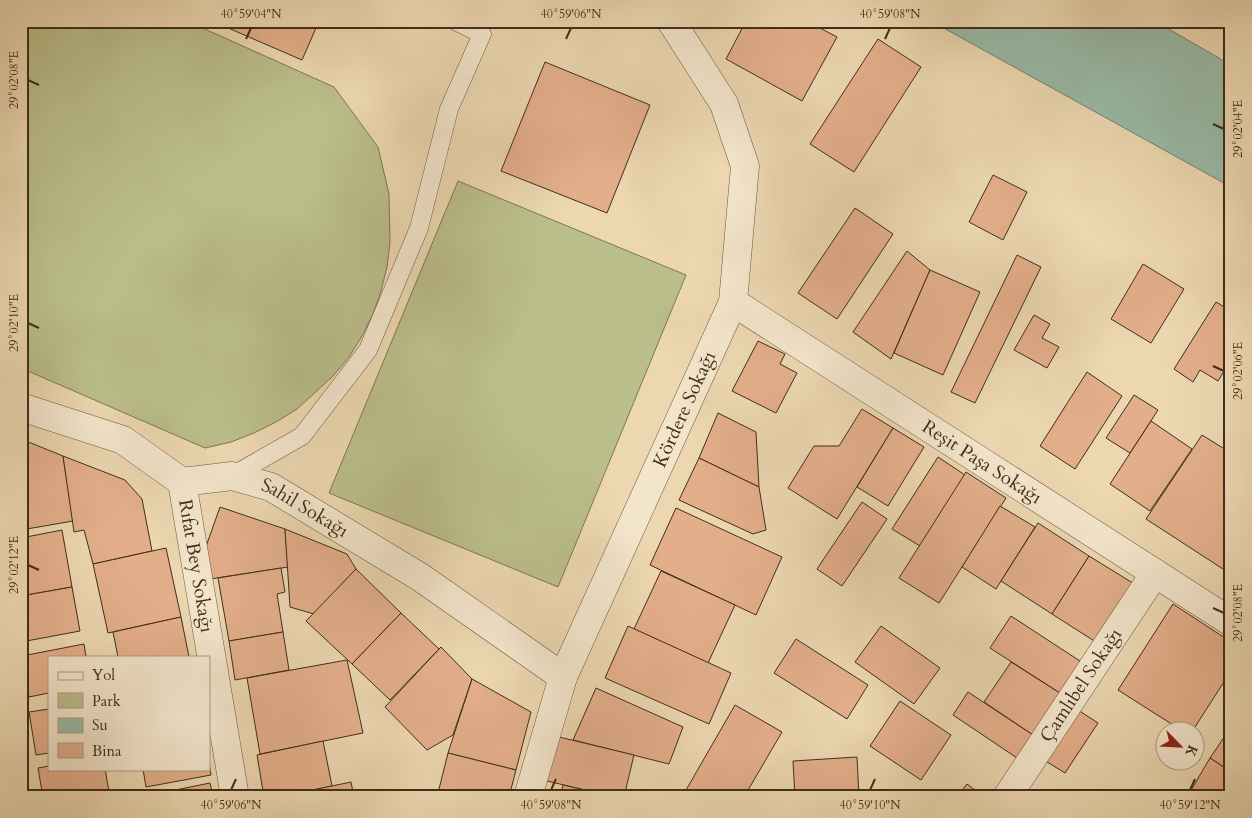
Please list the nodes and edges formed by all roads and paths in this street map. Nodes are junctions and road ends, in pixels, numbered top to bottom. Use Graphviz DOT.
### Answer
graph roads {
  1 [pos="455,21"];
  2 [pos="671,21"];
  3 [pos="733,302"];
  4 [pos="21,406"];
  5 [pos="232,476"];
  6 [pos="182,482"];
  7 [pos="1155,573"];
  8 [pos="1231,622"];
  9 [pos="563,676"];
  10 [pos="236,797"];
  11 [pos="528,797"];
  12 [pos="1007,797"];
  1 -- 5 [label="lane"];
  2 -- 3 [label="street, Kördere Sokağı"];
  3 -- 7 [label="street, Reşit Paşa Sokağı"];
  3 -- 9 [label="street, Kördere Sokağı"];
  4 -- 6 [label="street"];
  5 -- 6 [label="street, Sahil Sokağı"];
  5 -- 9 [label="street, Sahil Sokağı"];
  6 -- 10 [label="street, Rıfat Bey Sokağı"];
  7 -- 8 [label="street, Reşit Paşa Sokağı"];
  7 -- 12 [label="street, Çamlıbel Sokağı"];
  9 -- 11 [label="street, Kördere Sokağı"];
}
